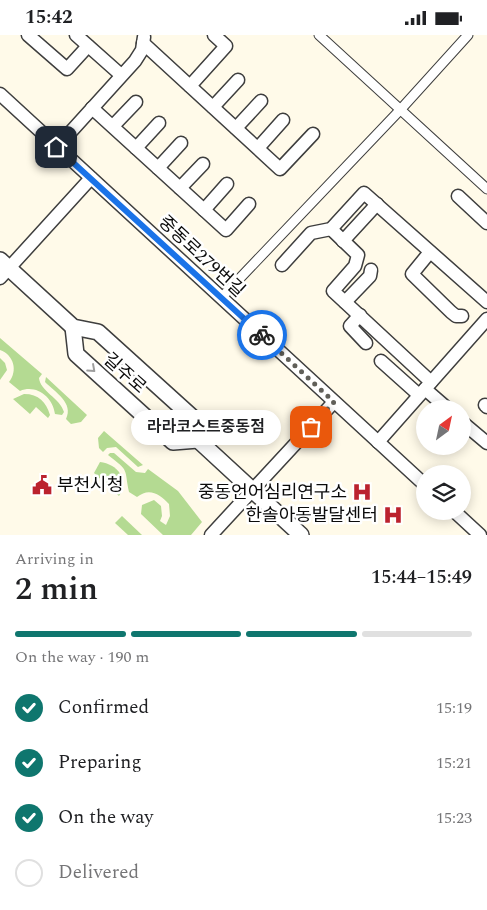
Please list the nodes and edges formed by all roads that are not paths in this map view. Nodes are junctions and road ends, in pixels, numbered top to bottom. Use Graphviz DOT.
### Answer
graph roads {
  1 [pos="28,35"];
  2 [pos="76,35"];
  3 [pos="214,35"];
  4 [pos="319,35"];
  5 [pos="468,35"];
  6 [pos="144,39"];
  7 [pos="88,46"];
  8 [pos="122,75"];
  9 [pos="238,80"];
  10 [pos="190,86"];
  11 [pos="0,94"];
  12 [pos="136,101"];
  13 [pos="261,101"];
  14 [pos="213,107"];
  15 [pos="92,108"];
  16 [pos="401,109"];
  17 [pos="283,120"];
  18 [pos="159,123"];
  19 [pos="113,126"];
  20 [pos="236,127"];
  21 [pos="313,134"];
  22 [pos="181,143"];
  23 [pos="56,147"];
  24 [pos="136,148"];
  25 [pos="258,148"];
  26 [pos="203,164"];
  27 [pos="158,168"];
  28 [pos="91,179"];
  29 [pos="227,184"];
  30 [pos="180,188"];
  31 [pos="487,189"];
  32 [pos="458,196"];
  33 [pos="249,204"];
  34 [pos="377,204"];
  35 [pos="204,210"];
  36 [pos="487,223"];
  37 [pos="332,229"];
  38 [pos="344,241"];
  39 [pos="430,251"];
  40 [pos="282,265"];
  41 [pos="3,269"];
  42 [pos="371,269"];
  43 [pos="221,297"];
  44 [pos="345,302"];
  45 [pos="487,302"];
  46 [pos="360,315"];
  47 [pos="462,317"];
  48 [pos="486,321"];
  49 [pos="73,327"];
  50 [pos="366,343"];
  51 [pos="381,361"];
  52 [pos="425,389"];
  53 [pos="438,400"];
  54 [pos="334,402"];
  55 [pos="471,430"];
  56 [pos="198,440"];
  57 [pos="378,441"];
  58 [pos="487,443"];
  59 [pos="416,477"];
  60 [pos="253,490"];
  61 [pos="464,520"];
  62 [pos="211,535"];
  63 [pos="301,535"];
  64 [pos="480,535"];
  1 -- 7 [label="street"];
  2 -- 7 [label="street"];
  3 -- 10 [label="street"];
  4 -- 16 [label="street"];
  5 -- 16 [label="street"];
  6 -- 8 [label="street"];
  6 -- 10 [label="street"];
  7 -- 8 [label="street"];
  8 -- 15 [label="street"];
  9 -- 14 [label="street"];
  10 -- 14 [label="street"];
  11 -- 23 [label="street, 중동로279번길"];
  12 -- 19 [label="street"];
  13 -- 20 [label="street"];
  14 -- 20 [label="street"];
  15 -- 19 [label="street"];
  15 -- 23 [label="street"];
  16 -- 31 [label="street"];
  16 -- 43 [label="street"];
  17 -- 25 [label="street"];
  18 -- 24 [label="street"];
  19 -- 24 [label="street"];
  20 -- 25 [label="street"];
  21 -- 25 [label="street"];
  22 -- 27 [label="street"];
  23 -- 28 [label="street, 중동로279번길"];
  24 -- 27 [label="street"];
  26 -- 30 [label="street"];
  27 -- 30 [label="street"];
  28 -- 41 [label="street"];
  28 -- 43 [label="street, 중동로279번길"];
  29 -- 35 [label="street"];
  30 -- 35 [label="street"];
  32 -- 36 [label="street"];
  33 -- 35 [label="street"];
  34 -- 37 [label="street"];
  34 -- 38 [label="street"];
  34 -- 39 [label="street"];
  37 -- 38 [label="street"];
  37 -- 40 [label="street"];
  38 -- 44 [label="street"];
  39 -- 45 [label="street"];
  39 -- 47 [label="street"];
  41 -- 49 [label="street"];
  42 -- 44 [label="street"];
  43 -- 54 [label="street, 중동로279번길"];
  44 -- 46 [label="street"];
  46 -- 50 [label="street"];
  46 -- 52 [label="street"];
  48 -- 52 [label="street"];
  49 -- 56 [label="street, 길주로"];
  49 -- 56 [label="street, 길주로, one-way"];
  51 -- 52 [label="street"];
  52 -- 53 [label="street"];
  52 -- 57 [label="street"];
  54 -- 57 [label="street, 중동로279번길"];
  54 -- 60 [label="street"];
  55 -- 58 [label="street"];
  56 -- 60 [label="street"];
  57 -- 59 [label="street, 중동로279번길"];
  60 -- 62 [label="street"];
  60 -- 63 [label="street"];
  61 -- 64 [label="street"];
}
